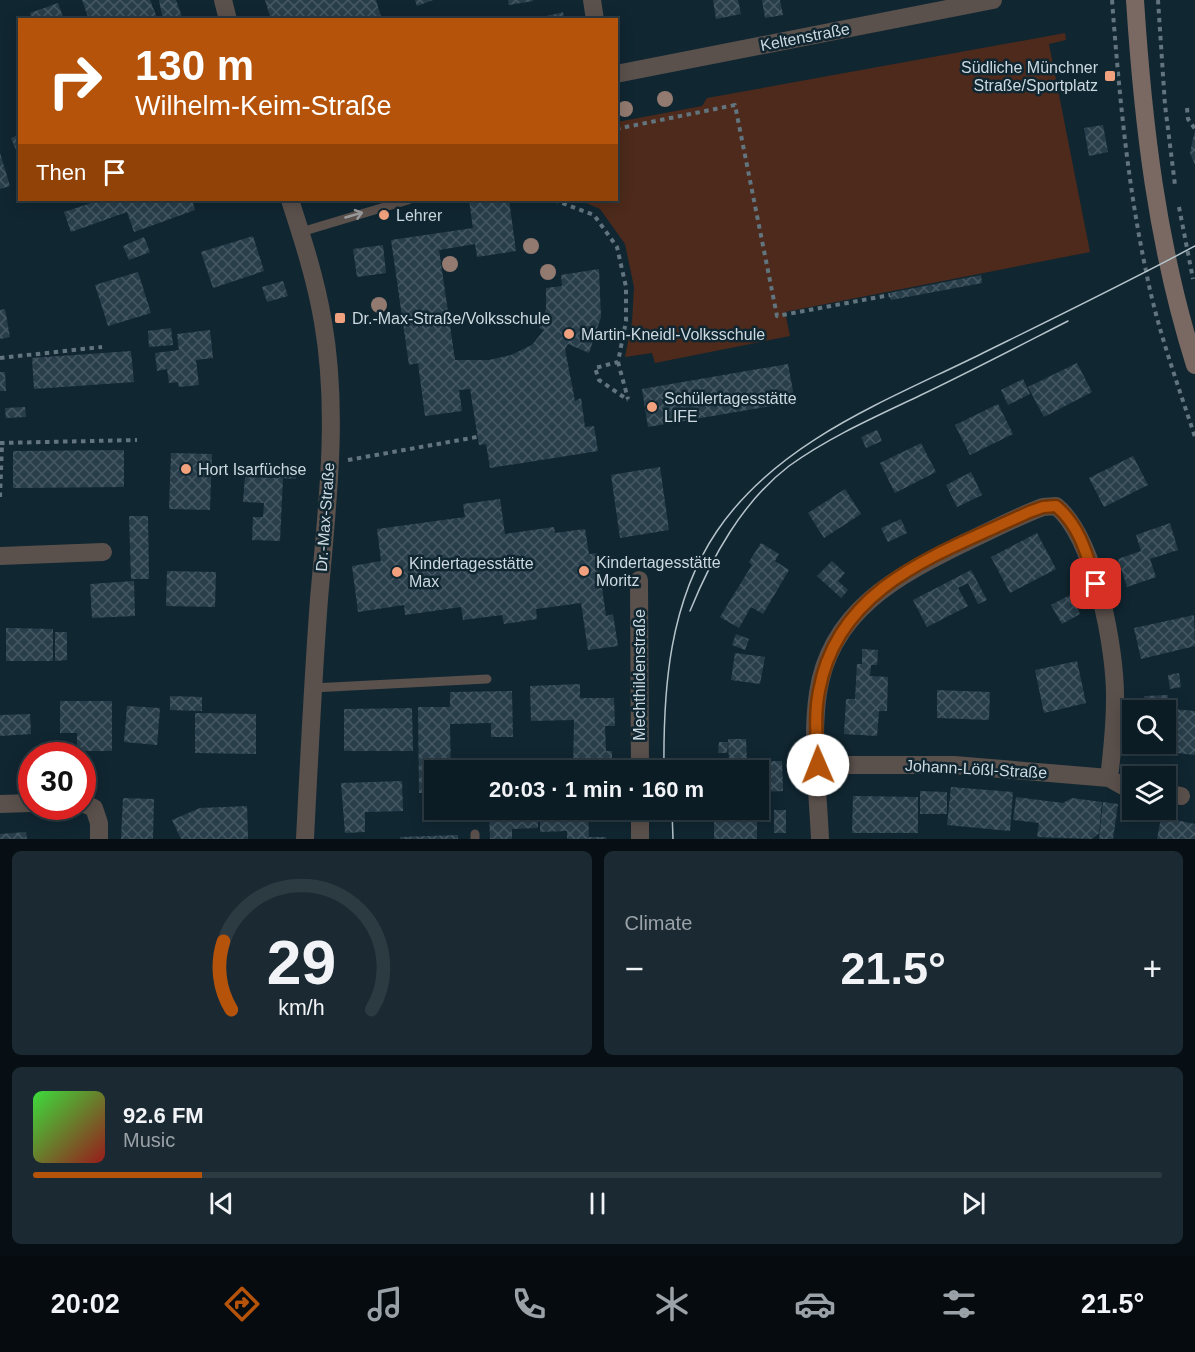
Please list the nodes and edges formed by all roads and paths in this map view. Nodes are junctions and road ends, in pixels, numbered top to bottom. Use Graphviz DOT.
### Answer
graph roads {
  1 [pos="223,0"];
  2 [pos="592,0"];
  3 [pos="993,0"];
  4 [pos="1135,0"];
  5 [pos="1158,0"];
  6 [pos="228,18"];
  7 [pos="595,18"];
  8 [pos="618,74"];
  9 [pos="1187,108"];
  10 [pos="618,129"];
  11 [pos="1195,129"];
  12 [pos="1176,194"];
  13 [pos="290,201"];
  14 [pos="405,201"];
  15 [pos="557,201"];
  16 [pos="1178,205"];
  17 [pos="301,232"];
  18 [pos="1194,286"];
  19 [pos="890,295"];
  20 [pos="102,347"];
  21 [pos="0,358"];
  22 [pos="618,362"];
  23 [pos="1195,365"];
  24 [pos="477,436"];
  25 [pos="137,440"];
  26 [pos="1,443"];
  27 [pos="329,463"];
  28 [pos="0,497"];
  29 [pos="103,552"];
  30 [pos="0,556"];
  31 [pos="639,580"];
  32 [pos="487,679"];
  33 [pos="312,688"];
  34 [pos="640,760"];
  35 [pos="818,765"];
  36 [pos="1109,778"];
  37 [pos="1122,784"];
  38 [pos="18,803"];
  39 [pos="0,804"];
  40 [pos="96,814"];
  41 [pos="640,820"];
  42 [pos="99,839"];
  43 [pos="304,839"];
  44 [pos="640,839"];
  45 [pos="820,839"];
  1 -- 6 [label="street"];
  2 -- 7 [label="street"];
  3 -- 8 [label="street, Keltenstraße"];
  4 -- 23 [label="main road"];
  5 -- 12 [label="path"];
  9 -- 11 [label="path"];
  10 -- 19 [label="path"];
  13 -- 17 [label="street, Dr.-Max-Straße"];
  17 -- 14 [label="lane, one-way"];
  15 -- 22 [label="path"];
  16 -- 18 [label="path"];
  17 -- 27 [label="street, Dr.-Max-Straße"];
  20 -- 21 [label="path"];
  22 -- 22 [label="path"];
  24 -- 27 [label="path"];
  25 -- 26 [label="path"];
  26 -- 28 [label="path"];
  27 -- 33 [label="street, Dr.-Max-Straße"];
  29 -- 30 [label="street"];
  31 -- 34 [label="street, Mechthildenstraße"];
  32 -- 33 [label="lane"];
  33 -- 43 [label="street, Dr.-Max-Straße"];
  35 -- 36 [label="street, Johann-Lößl-Straße"];
  35 -- 36 [label="street"];
  35 -- 45 [label="street"];
  36 -- 37 [label="street, Johann-Lößl-Straße"];
  38 -- 39 [label="street"];
  40 -- 42 [label="street"];
  41 -- 44 [label="street"];
}
